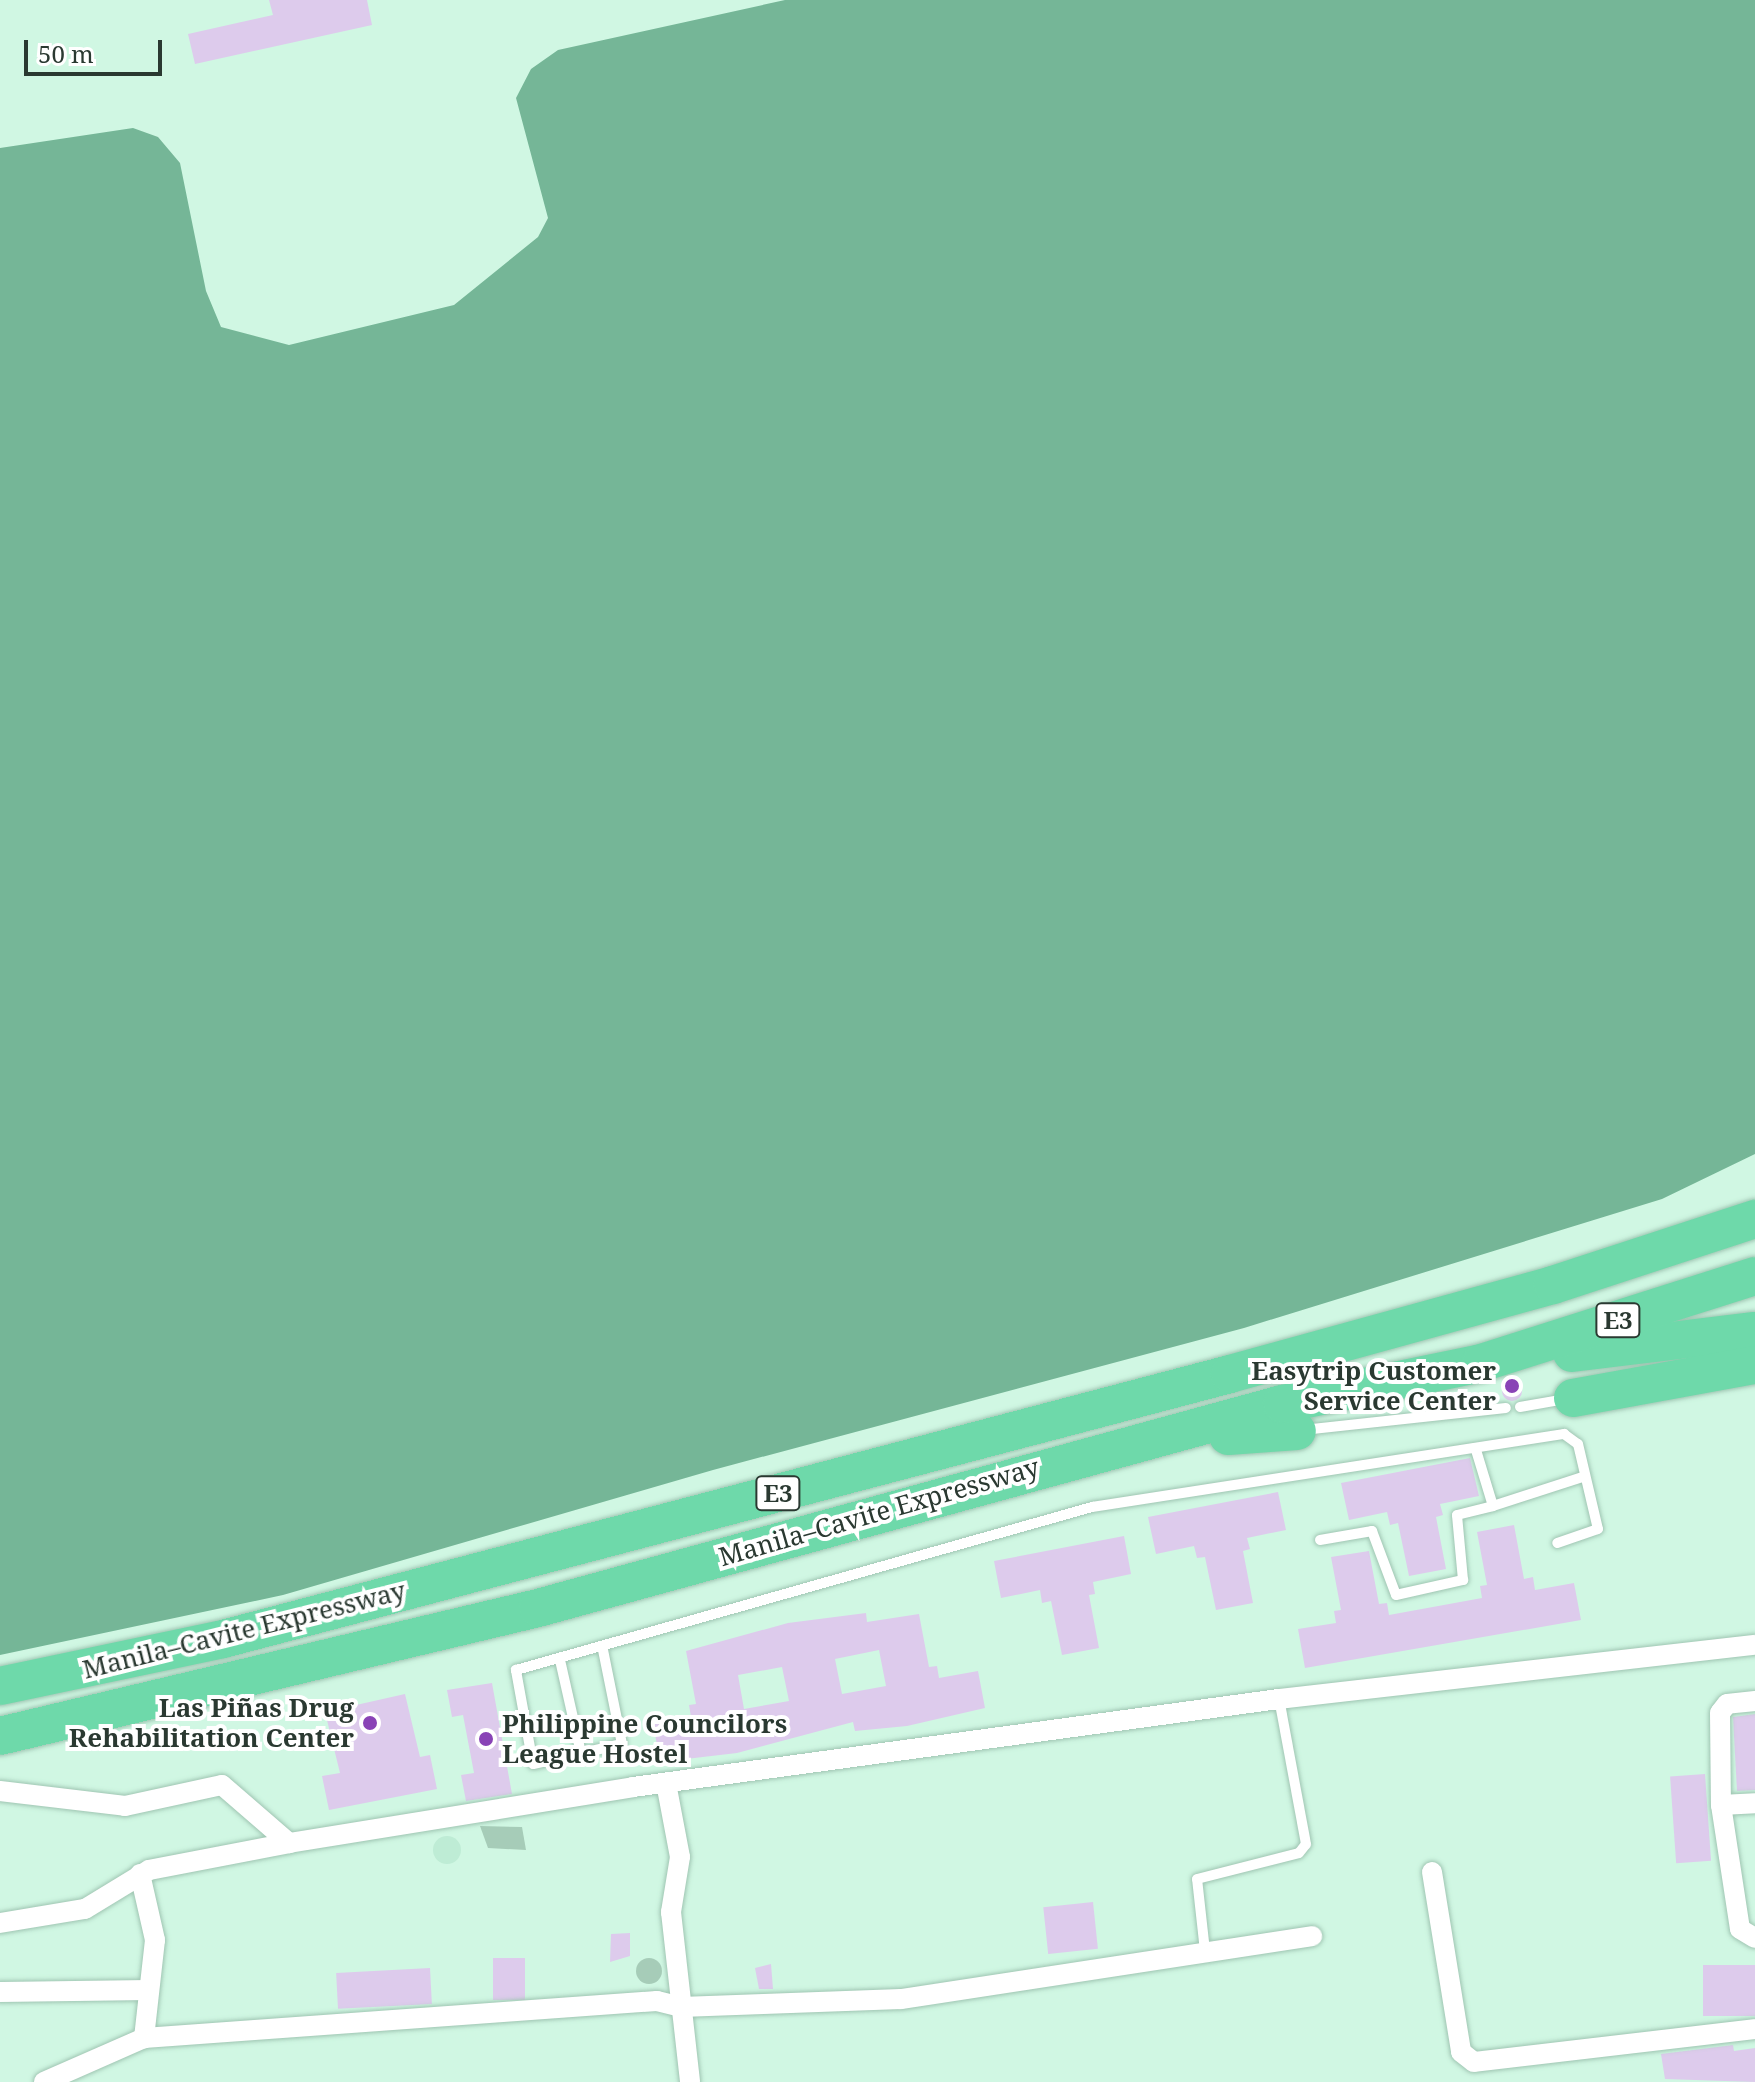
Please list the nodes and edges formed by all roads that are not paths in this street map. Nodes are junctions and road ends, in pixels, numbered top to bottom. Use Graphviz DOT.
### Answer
graph roads {
  1 [pos="1755,1195"];
  2 [pos="1755,1203"];
  3 [pos="1755,1219"];
  4 [pos="1755,1276"];
  5 [pos="1553,1285"];
  6 [pos="1755,1331"];
  7 [pos="1481,1363"];
  8 [pos="1755,1365"];
  9 [pos="1573,1398"];
  10 [pos="1520,1407"];
  11 [pos="1506,1408"];
  12 [pos="1297,1431"];
  13 [pos="1125,1444"];
  14 [pos="1476,1450"];
  15 [pos="1582,1477"];
  16 [pos="1493,1506"];
  17 [pos="1320,1540"];
  18 [pos="1557,1543"];
  19 [pos="1755,1645"];
  20 [pos="603,1650"];
  21 [pos="560,1660"];
  22 [pos="0,1686"];
  23 [pos="1279,1699"];
  24 [pos="1755,1701"];
  25 [pos="0,1736"];
  26 [pos="581,1753"];
  27 [pos="666,1783"];
  28 [pos="0,1791"];
  29 [pos="1755,1803"];
  30 [pos="1721,1805"];
  31 [pos="289,1843"];
  32 [pos="1432,1872"];
  33 [pos="140,1874"];
  34 [pos="0,1923"];
  35 [pos="1312,1936"];
  36 [pos="1755,1938"];
  37 [pos="1205,1951"];
  38 [pos="149,1990"];
  39 [pos="0,1992"];
  40 [pos="681,2007"];
  41 [pos="1755,2029"];
  42 [pos="144,2038"];
  43 [pos="44,2082"];
  44 [pos="690,2082"];
  1 -- 5 [label="highway"];
  2 -- 5 [label="highway, Manila–Cavite Expressway / E3"];
  3 -- 5 [label="highway, Manila–Cavite Expressway / E3"];
  4 -- 7 [label="highway, Manila–Cavite Expressway / E3"];
  5 -- 22 [label="highway, Manila–Cavite Expressway / E3"];
  6 -- 7 [label="highway"];
  7 -- 13 [label="highway, Manila–Cavite Expressway / E3"];
  8 -- 9 [label="highway"];
  9 -- 10 [label="lane"];
  11 -- 12 [label="lane"];
  12 -- 13 [label="highway"];
  13 -- 25 [label="highway, Manila–Cavite Expressway / E3"];
  14 -- 15 [label="lane"];
  14 -- 16 [label="lane"];
  14 -- 20 [label="lane"];
  15 -- 16 [label="lane"];
  15 -- 18 [label="lane"];
  16 -- 17 [label="lane"];
  19 -- 23 [label="street"];
  20 -- 21 [label="lane"];
  20 -- 26 [label="lane"];
  21 -- 26 [label="lane"];
  21 -- 26 [label="lane"];
  23 -- 27 [label="street"];
  23 -- 37 [label="lane"];
  24 -- 30 [label="street"];
  27 -- 31 [label="street"];
  27 -- 40 [label="street"];
  28 -- 31 [label="street"];
  29 -- 30 [label="street"];
  30 -- 36 [label="street"];
  31 -- 33 [label="street"];
  32 -- 41 [label="street"];
  33 -- 34 [label="street"];
  33 -- 38 [label="street"];
  35 -- 37 [label="street"];
  37 -- 40 [label="street"];
  38 -- 39 [label="street"];
  38 -- 42 [label="street"];
  40 -- 42 [label="street"];
  40 -- 44 [label="street"];
  42 -- 43 [label="street"];
}
